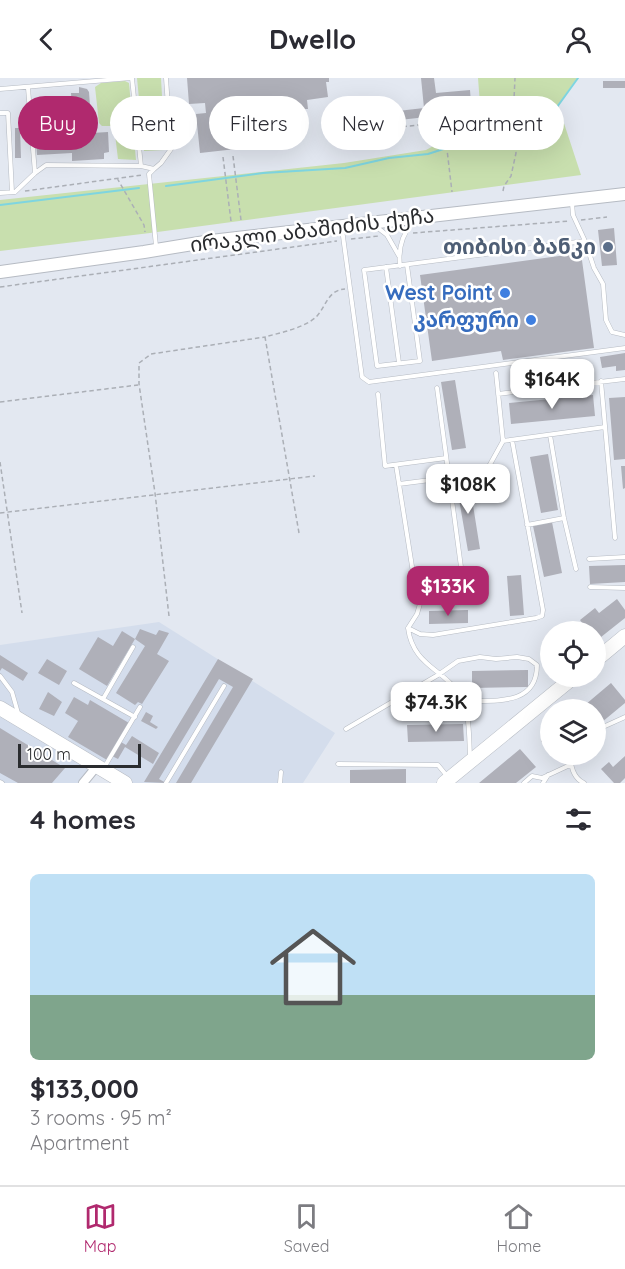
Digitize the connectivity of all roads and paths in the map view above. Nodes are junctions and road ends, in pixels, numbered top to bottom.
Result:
1 (132, 78) edge
2 (166, 78) edge
3 (515, 78) edge
4 (28, 87) junction
5 (0, 89) edge
6 (0, 113) edge
7 (406, 126) edge
8 (233, 156) dead end
9 (223, 157) dead end
10 (141, 166) junction
11 (154, 169) junction
12 (35, 172) junction
13 (150, 174) junction
14 (117, 177) junction
15 (503, 191) dead end
16 (14, 192) junction
17 (453, 192) dead end
18 (0, 193) edge
19 (625, 194) edge
20 (571, 200) junction
21 (416, 217) junction
22 (607, 217) dead end
23 (241, 220) dead end
24 (231, 221) dead end
25 (576, 221) junction
26 (370, 223) junction
27 (341, 226) junction
28 (145, 232) dead end
29 (404, 232) junction
30 (387, 235) junction
31 (343, 240) junction
32 (585, 241) junction
33 (156, 250) junction
34 (399, 257) junction
35 (407, 265) junction
36 (400, 266) junction
37 (386, 267) junction
38 (0, 272) edge
39 (0, 287) edge
40 (350, 289) junction
41 (625, 335) edge
42 (265, 337) junction
43 (625, 348) edge
44 (399, 363) junction
45 (496, 374) dead end
46 (625, 379) edge
47 (601, 381) junction
48 (139, 384) junction
49 (437, 388) dead end
50 (378, 394) dead end
51 (498, 394) junction
52 (0, 402) edge
53 (605, 427) junction
54 (550, 435) junction
55 (512, 440) junction
56 (503, 441) junction
57 (447, 458) junction
58 (0, 462) edge
59 (396, 465) junction
60 (315, 476) dead end
61 (449, 478) junction
62 (290, 479) junction
63 (399, 484) junction
64 (155, 494) junction
65 (7, 512) junction
66 (0, 513) edge
67 (564, 518) junction
68 (527, 525) junction
69 (299, 533) dead end
70 (615, 538) dead end
71 (625, 557) edge
72 (589, 559) dead end
73 (461, 567) dead end
74 (576, 569) dead end
75 (590, 587) dead end
76 (625, 588) edge
77 (22, 613) dead end
78 (169, 616) dead end
79 (408, 628) junction
80 (625, 636) edge
81 (133, 647) dead end
82 (606, 652) edge
83 (438, 675) junction
84 (0, 676) edge
85 (74, 682) dead end
86 (224, 686) dead end
87 (562, 687) edge
88 (103, 699) junction
89 (463, 701) junction
90 (140, 707) dead end
91 (0, 708) edge
92 (466, 711) junction
93 (397, 712) dead end
94 (135, 717) junction
95 (625, 717) edge
96 (19, 720) junction
97 (606, 726) edge
98 (346, 729) dead end
99 (470, 762) junction
100 (338, 764) dead end
101 (570, 765) joint
102 (100, 768) junction
103 (281, 772) dead end
104 (549, 775) junction
105 (447, 781) edge
106 (83, 783) edge
107 (125, 783) edge
108 (166, 783) edge
109 (280, 783) edge
110 (524, 783) edge
111 (543, 783) edge
112 (584, 783) edge

1 - 4 lane
1 - 10 lane
2 - 11 lane
3 - 15 path
4 - 5 lane
4 - 12 lane
6 - 16 lane
7 - 17 path
8 - 23 path
9 - 24 path
10 - 11 lane
10 - 12 lane
11 - 13 lane
12 - 16 lane
13 - 14 path
13 - 33 lane
14 - 16 path
14 - 28 path
16 - 18 lane
19 - 20 main road, ირაკლი აბაშიძის ქუჩა
20 - 21 main road, ირაკლი აბაშიძის ქუჩა
20 - 25 lane
21 - 26 main road, ირაკლი აბაშიძის ქუჩა
21 - 29 lane
22 - 25 path
25 - 29 path
25 - 32 lane
26 - 27 main road, ირაკლი აბაშიძის ქუჩა
26 - 30 lane
27 - 31 lane
27 - 33 main road, ირაკლი აბაშიძის ქუჩა
29 - 34 lane
30 - 31 path
30 - 34 lane
31 - 39 path
31 - 40 lane
32 - 35 lane
32 - 41 lane
33 - 38 main road, ირაკლი აბაშიძის ქუჩა
34 - 36 lane
35 - 36 lane
35 - 44 lane
36 - 37 lane
37 - 44 lane
37 - 44 lane
40 - 42 path
40 - 43 lane
42 - 48 path
42 - 62 path
45 - 51 lane
46 - 47 lane
47 - 51 lane
47 - 53 lane
48 - 52 path
48 - 64 path
49 - 57 lane
50 - 59 lane
51 - 56 lane
53 - 54 lane
53 - 70 lane
54 - 55 lane
54 - 67 lane
55 - 56 lane
55 - 68 lane
56 - 61 lane
57 - 59 lane
57 - 61 lane
58 - 65 path
59 - 63 lane
60 - 62 path
61 - 63 lane
61 - 73 lane
62 - 64 path
62 - 69 path
63 - 79 lane
64 - 65 path
64 - 78 path
65 - 66 path
65 - 77 path
67 - 68 lane
67 - 74 lane
68 - 79 lane
71 - 72 lane
75 - 76 lane
79 - 83 lane
80 - 82 main road
81 - 88 lane
83 - 89 lane
83 - 89 lane
83 - 98 lane
84 - 96 lane
85 - 88 lane
86 - 108 lane
87 - 99 main road
88 - 94 lane
89 - 92 lane
90 - 94 lane
91 - 96 main road
92 - 93 lane
92 - 99 lane
94 - 102 lane
95 - 97 lane
96 - 102 main road
99 - 105 main road
100 - 105 lane
101 - 104 lane
101 - 112 lane
102 - 106 street
102 - 107 main road
103 - 109 lane
104 - 110 lane
104 - 111 lane

